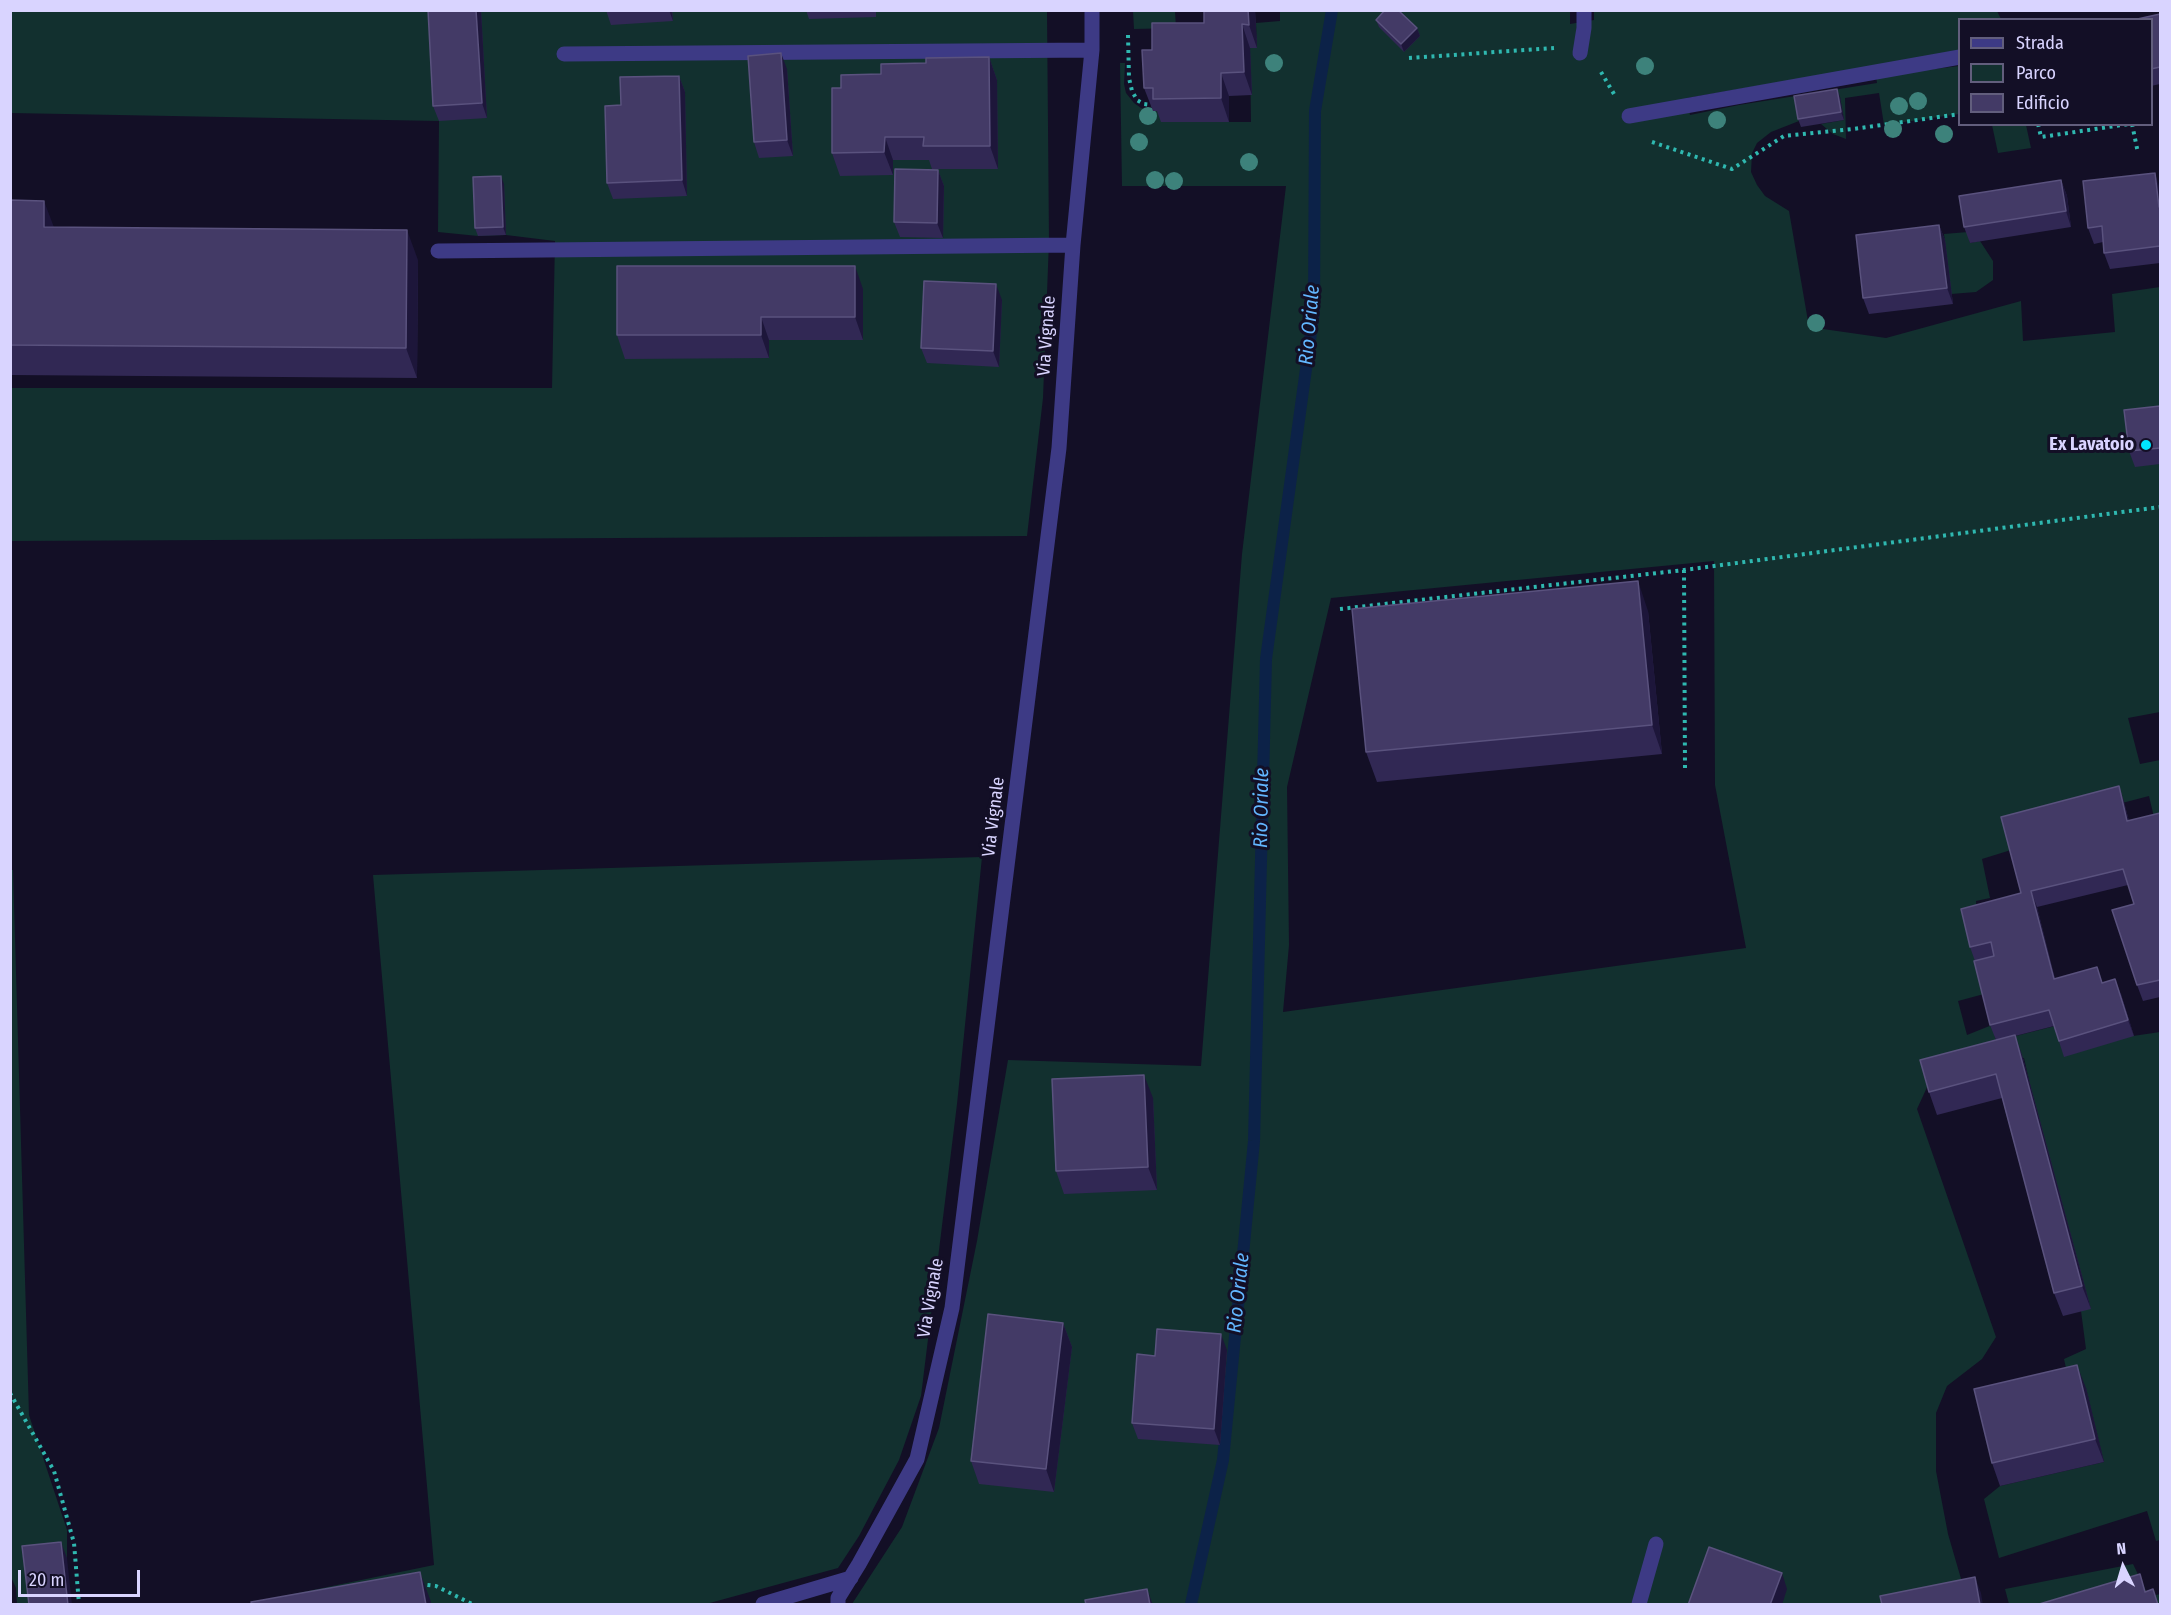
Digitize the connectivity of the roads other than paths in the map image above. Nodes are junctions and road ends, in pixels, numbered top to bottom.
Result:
1 (1092, 10) edge
2 (1584, 10) edge
3 (1092, 50) junction
4 (1580, 53) dead end
5 (564, 54) dead end
6 (1958, 57) edge
7 (1629, 116) dead end
8 (1073, 245) junction
9 (438, 250) dead end
10 (1656, 1544) dead end
11 (851, 1578) junction
12 (763, 1605) edge
13 (838, 1605) edge
14 (1638, 1605) edge

1 - 3 street, Via Vignale
2 - 4 street
3 - 5 street
3 - 8 street, Via Vignale
6 - 7 street
8 - 9 street
8 - 11 street, Via Vignale
10 - 14 street
11 - 12 street
11 - 13 street, Via Vignale

